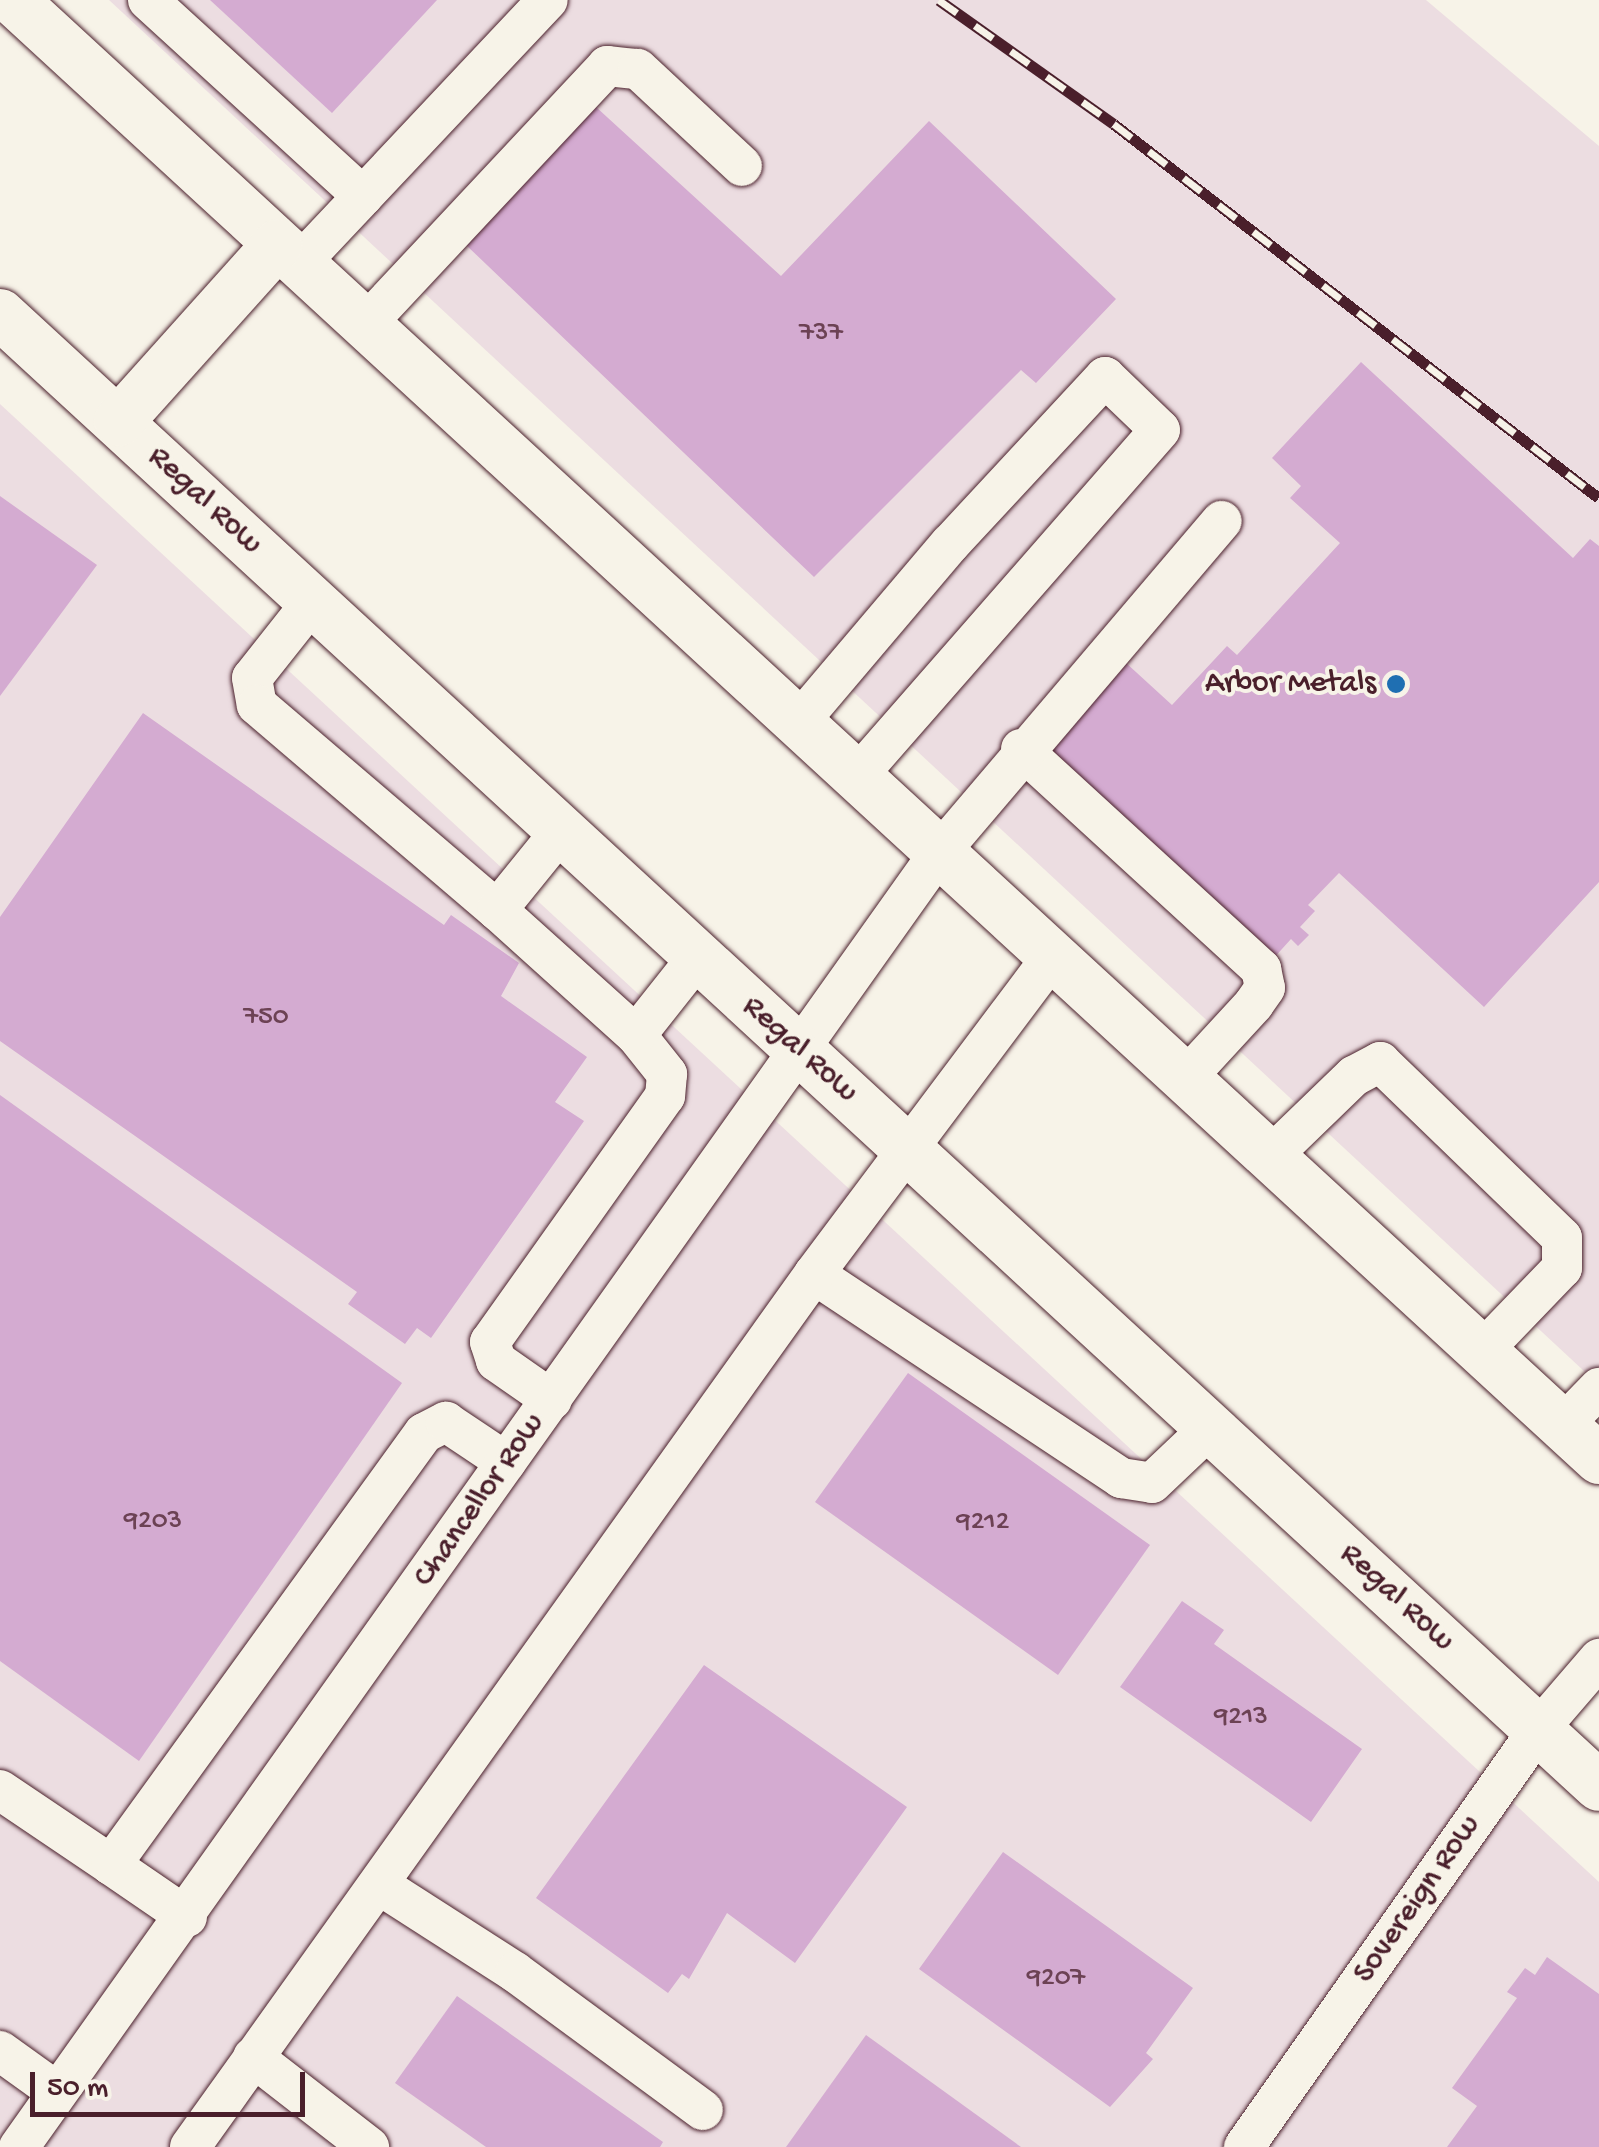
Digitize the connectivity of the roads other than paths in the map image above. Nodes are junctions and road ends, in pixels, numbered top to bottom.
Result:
1 (13, 0) edge
2 (148, 0) edge
3 (548, 0) edge
4 (742, 166) dead end
5 (363, 196) junction
6 (288, 255) junction
7 (0, 314) edge
8 (364, 326) junction
9 (118, 422) junction
10 (1222, 521) dead end
11 (313, 602) junction
12 (798, 723) junction
13 (1021, 749) junction
14 (856, 776) junction
15 (560, 831) junction
16 (939, 852) junction
17 (497, 910) junction
18 (1052, 957) junction
19 (697, 958) junction
20 (636, 1035) junction
21 (797, 1051) junction
22 (1185, 1079) junction
23 (909, 1148) junction
24 (1270, 1157) junction
25 (814, 1274) junction
26 (1482, 1351) junction
27 (1599, 1388) edge
28 (552, 1400) junction
29 (1563, 1426) junction
30 (1211, 1428) junction
31 (1599, 1458) edge
32 (506, 1462) junction
33 (1599, 1659) edge
34 (1538, 1730) junction
35 (1599, 1786) edge
36 (0, 1790) edge
37 (111, 1865) junction
38 (382, 1886) junction
39 (186, 1916) junction
40 (0, 2051) edge
41 (253, 2057) junction
42 (57, 2092) junction
43 (703, 2110) dead end
44 (19, 2147) edge
45 (190, 2147) edge
46 (368, 2147) edge
47 (1244, 2147) edge

1 - 6 main road
2 - 5 street
3 - 5 street
4 - 8 street
5 - 6 street
6 - 8 main road
6 - 9 main road
7 - 9 main road, Regal Row
8 - 12 main road
9 - 11 main road, Regal Row
10 - 13 street, Chancellor Row
11 - 15 main road, Regal Row
11 - 17 street
12 - 14 main road
12 - 14 street
13 - 16 street, Chancellor Row
13 - 22 street
14 - 16 main road
15 - 17 street
15 - 19 main road, Regal Row
16 - 18 main road
16 - 21 street, Chancellor Row
17 - 20 street
18 - 22 main road
18 - 23 street
19 - 20 street
19 - 21 main road, Regal Row
20 - 28 street
21 - 23 main road, Regal Row
21 - 28 street, Chancellor Row
22 - 24 main road
23 - 25 street
23 - 30 main road, Regal Row
24 - 26 main road
24 - 26 street
25 - 30 street
25 - 38 street
26 - 29 main road
27 - 29 street
28 - 32 street, Chancellor Row
29 - 31 main road
30 - 34 main road, Regal Row
32 - 37 street
32 - 39 street, Chancellor Row
33 - 34 street, Sovereign Row
34 - 35 main road, Regal Row
34 - 47 street, Sovereign Row
36 - 37 street
37 - 39 street
38 - 41 street
38 - 43 street
39 - 42 street, Chancellor Row
40 - 42 street
41 - 45 street
41 - 46 street
42 - 44 street, Chancellor Row

